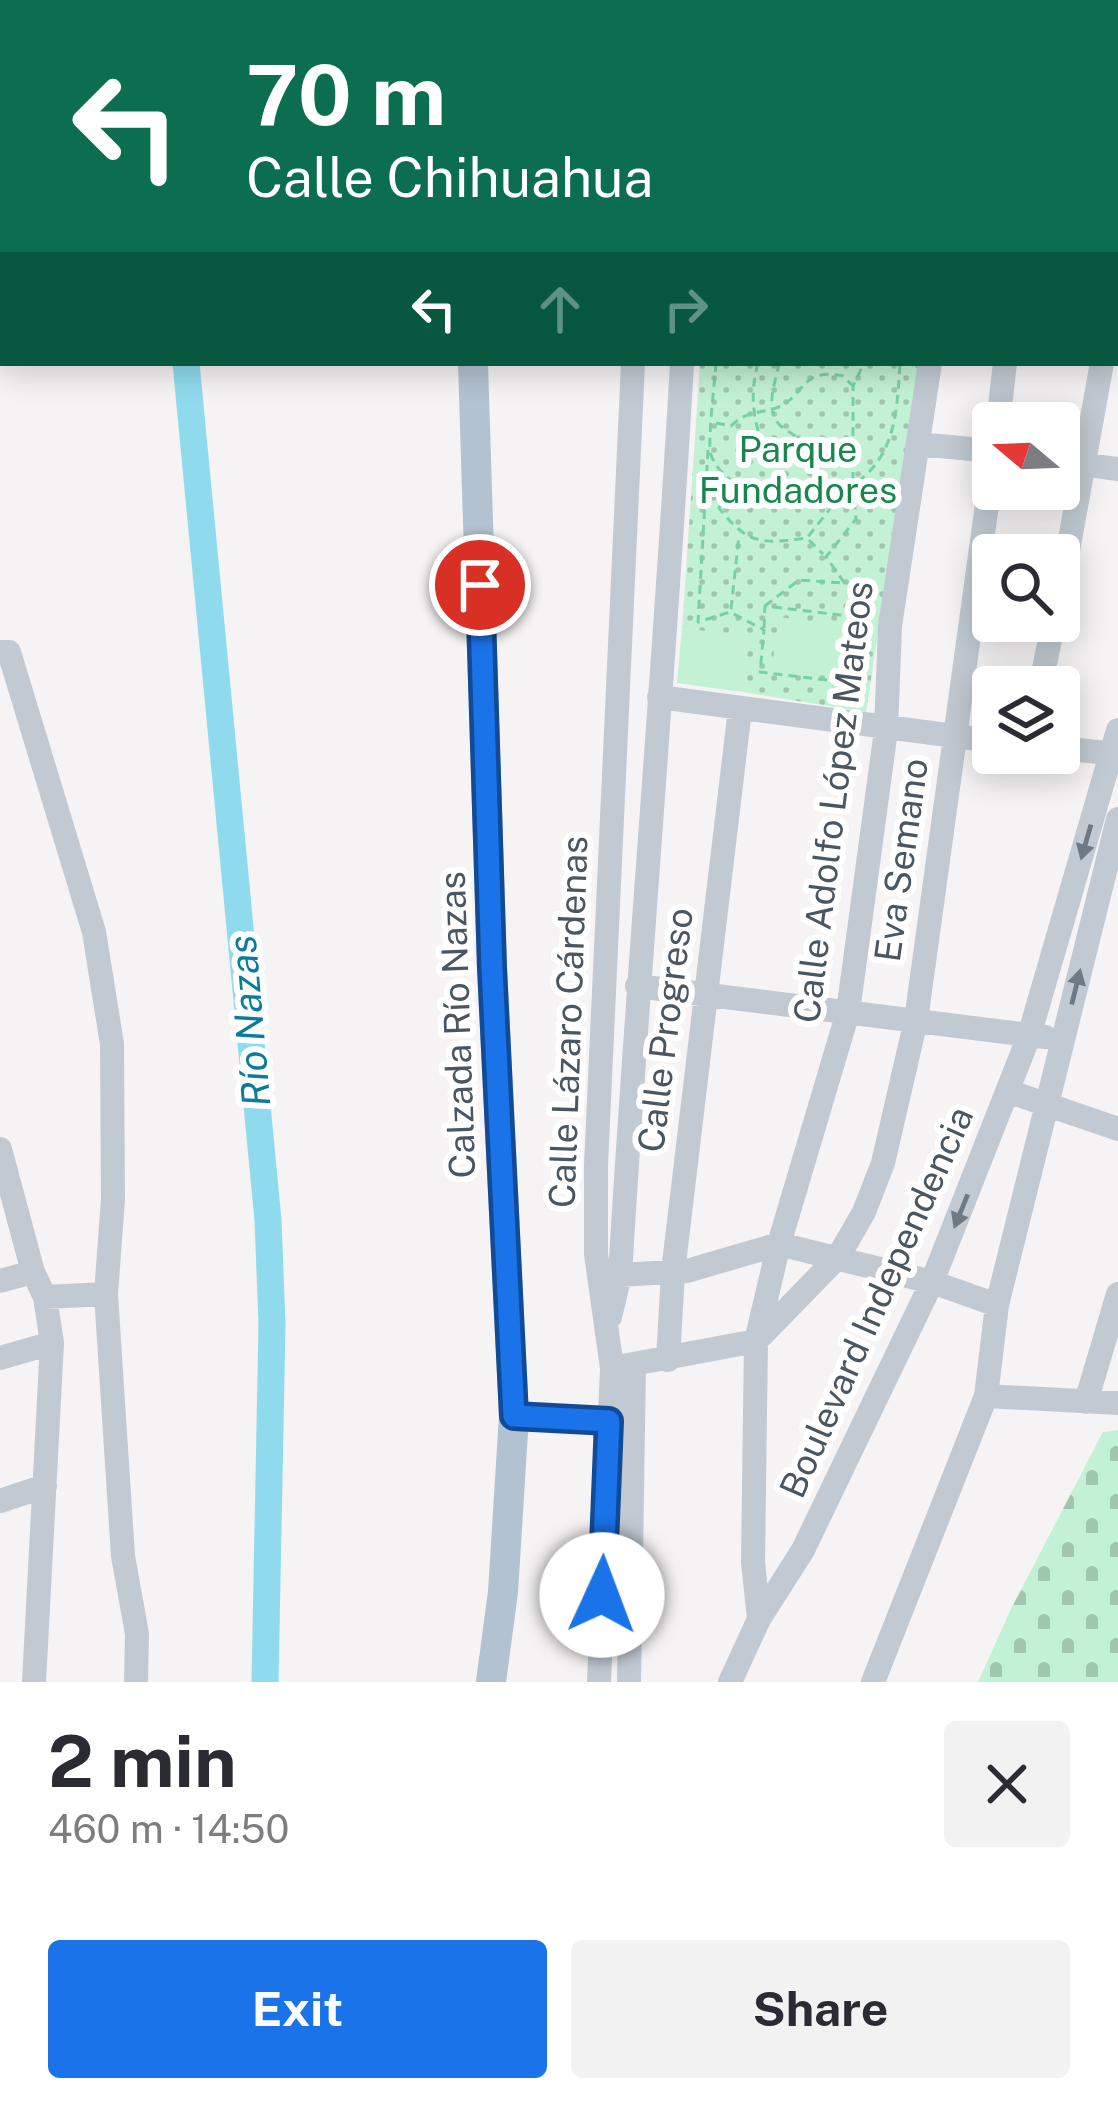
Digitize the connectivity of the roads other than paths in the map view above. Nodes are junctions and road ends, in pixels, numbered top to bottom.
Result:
1 (473, 366) edge
2 (633, 366) edge
3 (682, 366) edge
4 (929, 366) edge
5 (1005, 366) edge
6 (1101, 366) edge
7 (1000, 402) edge
8 (1080, 434) edge
9 (918, 444) junction
10 (972, 449) edge
11 (1080, 464) edge
12 (1118, 470) edge
13 (986, 510) edge
14 (0, 652) edge
15 (659, 697) junction
16 (740, 710) junction
17 (886, 730) junction
18 (953, 736) junction
19 (972, 738) edge
20 (1116, 746) edge
21 (1080, 747) edge
22 (1118, 819) edge
23 (1112, 863) edge
24 (637, 986) junction
25 (706, 994) junction
26 (848, 1012) junction
27 (916, 1020) junction
28 (1029, 1036) junction
29 (1063, 1038) junction
30 (1010, 1091) junction
31 (1047, 1107) junction
32 (1118, 1129) edge
33 (0, 1149) edge
34 (6, 1187) edge
35 (779, 1244) junction
36 (838, 1256) junction
37 (33, 1272) junction
38 (673, 1272) junction
39 (620, 1275) junction
40 (0, 1281) edge
41 (932, 1282) junction
42 (106, 1294) junction
43 (1118, 1294) edge
44 (45, 1297) junction
45 (997, 1305) junction
46 (608, 1325) junction
47 (756, 1341) junction
48 (52, 1343) junction
49 (0, 1358) edge
50 (668, 1360) junction
51 (623, 1367) junction
52 (986, 1396) junction
53 (1085, 1402) junction
54 (1118, 1402) edge
55 (514, 1416) junction
56 (609, 1421) junction
57 (44, 1486) junction
58 (0, 1501) edge
59 (759, 1619) junction
60 (34, 1682) edge
61 (136, 1682) edge
62 (491, 1682) edge
63 (599, 1682) edge
64 (629, 1682) edge
65 (730, 1682) edge
66 (873, 1682) edge

1 - 55 main road, Calzada Río Nazas
2 - 46 street, Calle Lázaro Cárdenas
3 - 15 street
4 - 9 street, Calle Adolfo López Mateos
5 - 7 street
6 - 8 street
9 - 10 street
9 - 17 street, Calle Adolfo López Mateos
11 - 12 street
13 - 18 street, Eva Semano
14 - 42 street
15 - 16 street
15 - 24 street
16 - 17 street
16 - 25 street, Calle Progreso
17 - 18 street
17 - 26 street, Calle Adolfo López Mateos
18 - 19 street
18 - 27 street, Eva Semano
20 - 21 street
20 -> 28 street, Boulevard Independencia
22 - 23 street
29 -> 23 street
24 - 25 street
24 - 39 street
25 - 26 street
25 - 38 street, Calle Progreso
26 - 27 street
26 - 35 street, Calle Adolfo López Mateos
27 - 28 street
27 - 36 street, Eva Semano
28 - 29 street
28 - 30 street, Boulevard Independencia
29 - 31 street
30 - 31 street
30 -> 41 street, Boulevard Independencia
31 - 32 street
31 - 45 street
33 - 34 street
34 - 37 street
35 - 36 street
35 - 38 street
35 - 47 street, Calle Adolfo López Mateos
36 - 41 street
36 - 47 street, Eva Semano
37 - 40 street
37 - 44 street
38 - 39 street
38 - 50 street, Calle Progreso
39 - 46 street
41 - 45 street
41 - 59 street, Boulevard Independencia
42 - 44 street
42 - 61 street
43 - 53 street
44 - 48 street
45 - 52 street
46 - 51 street, Calle Lázaro Cárdenas
47 - 50 street
47 - 59 street, Calle Adolfo López Mateos
48 - 49 street
48 - 57 street
50 - 51 street
51 - 56 street, Calle Lázaro Cárdenas
51 - 64 street
52 - 53 street
52 - 66 street
53 - 54 street
55 - 56 street
55 - 62 main road, Calzada Río Nazas
56 - 63 street, Calle Lázaro Cárdenas
57 - 58 street
57 - 60 street
59 - 65 street, Boulevard Independencia

